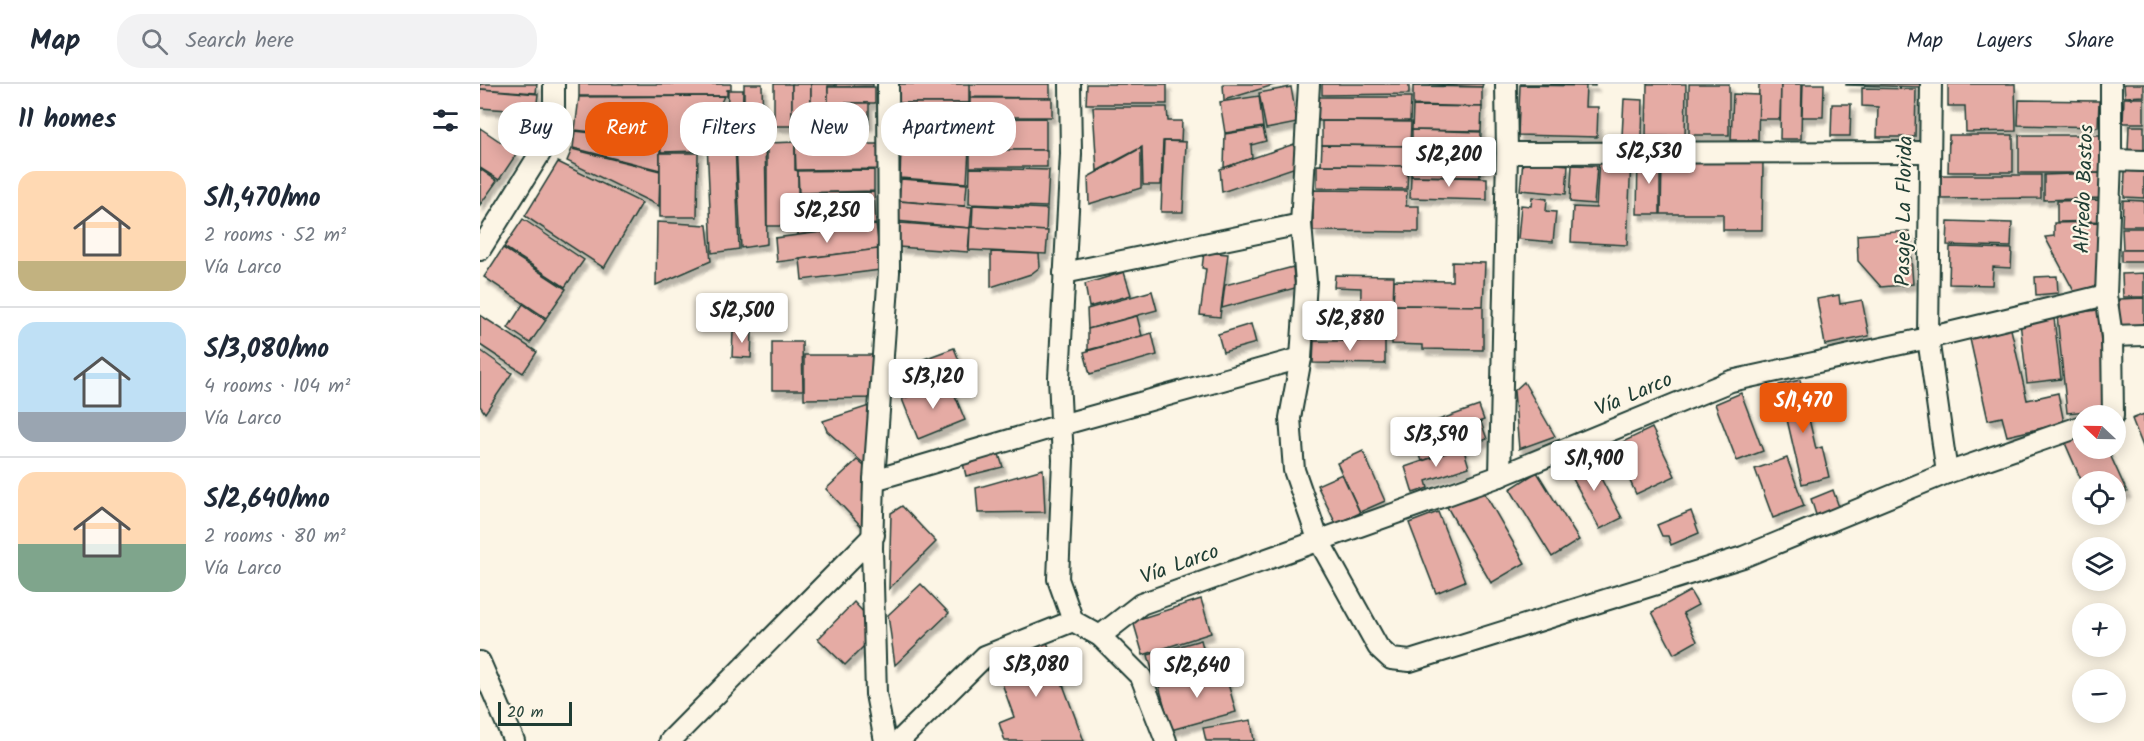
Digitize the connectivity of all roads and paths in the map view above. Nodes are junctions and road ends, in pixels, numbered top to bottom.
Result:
1 (554, 84) edge
2 (888, 84) edge
3 (1070, 84) edge
4 (1309, 84) edge
5 (1506, 84) edge
6 (1931, 84) edge
7 (2111, 84) edge
8 (1930, 152) junction
9 (1507, 153) junction
10 (2112, 160) junction
11 (2144, 161) edge
12 (1301, 224) junction
13 (480, 250) edge
14 (1064, 273) junction
15 (2106, 295) junction
16 (2144, 335) edge
17 (2112, 336) junction
18 (1928, 338) junction
19 (1301, 358) junction
20 (2113, 405) edge
21 (1062, 425) junction
22 (2072, 429) edge
23 (1947, 473) junction
24 (1500, 476) junction
25 (874, 480) junction
26 (874, 535) junction
27 (1318, 539) junction
28 (1073, 621) junction
29 (1100, 636) junction
30 (480, 662) edge
31 (514, 741) edge
32 (670, 741) edge
33 (885, 741) edge
34 (899, 741) edge
35 (1166, 741) edge

1 - 13 street
2 - 25 street
3 - 14 street
4 - 12 street
5 - 9 street
6 - 8 street, Pasaje La Florida
7 - 10 street, Alfredo Bastos
8 - 9 street
8 - 18 street, Pasaje La Florida
9 - 24 street
10 - 11 street
10 - 15 street, Alfredo Bastos
12 - 14 street
12 - 19 street
14 - 21 street
15 - 17 street, Alfredo Bastos
15 - 18 street, Vía Larco
16 - 17 street
17 - 20 street, Alfredo Bastos
18 - 23 street, Pasaje La Florida
18 - 24 street, Vía Larco
19 - 21 street
19 - 27 street
21 - 25 street
21 - 28 street
22 - 23 street
23 - 27 street
24 - 27 street, Vía Larco
25 - 26 street
26 - 32 street
26 - 33 street
27 - 29 street, Vía Larco
28 - 29 street
28 - 34 street
29 - 35 street
30 - 31 street

